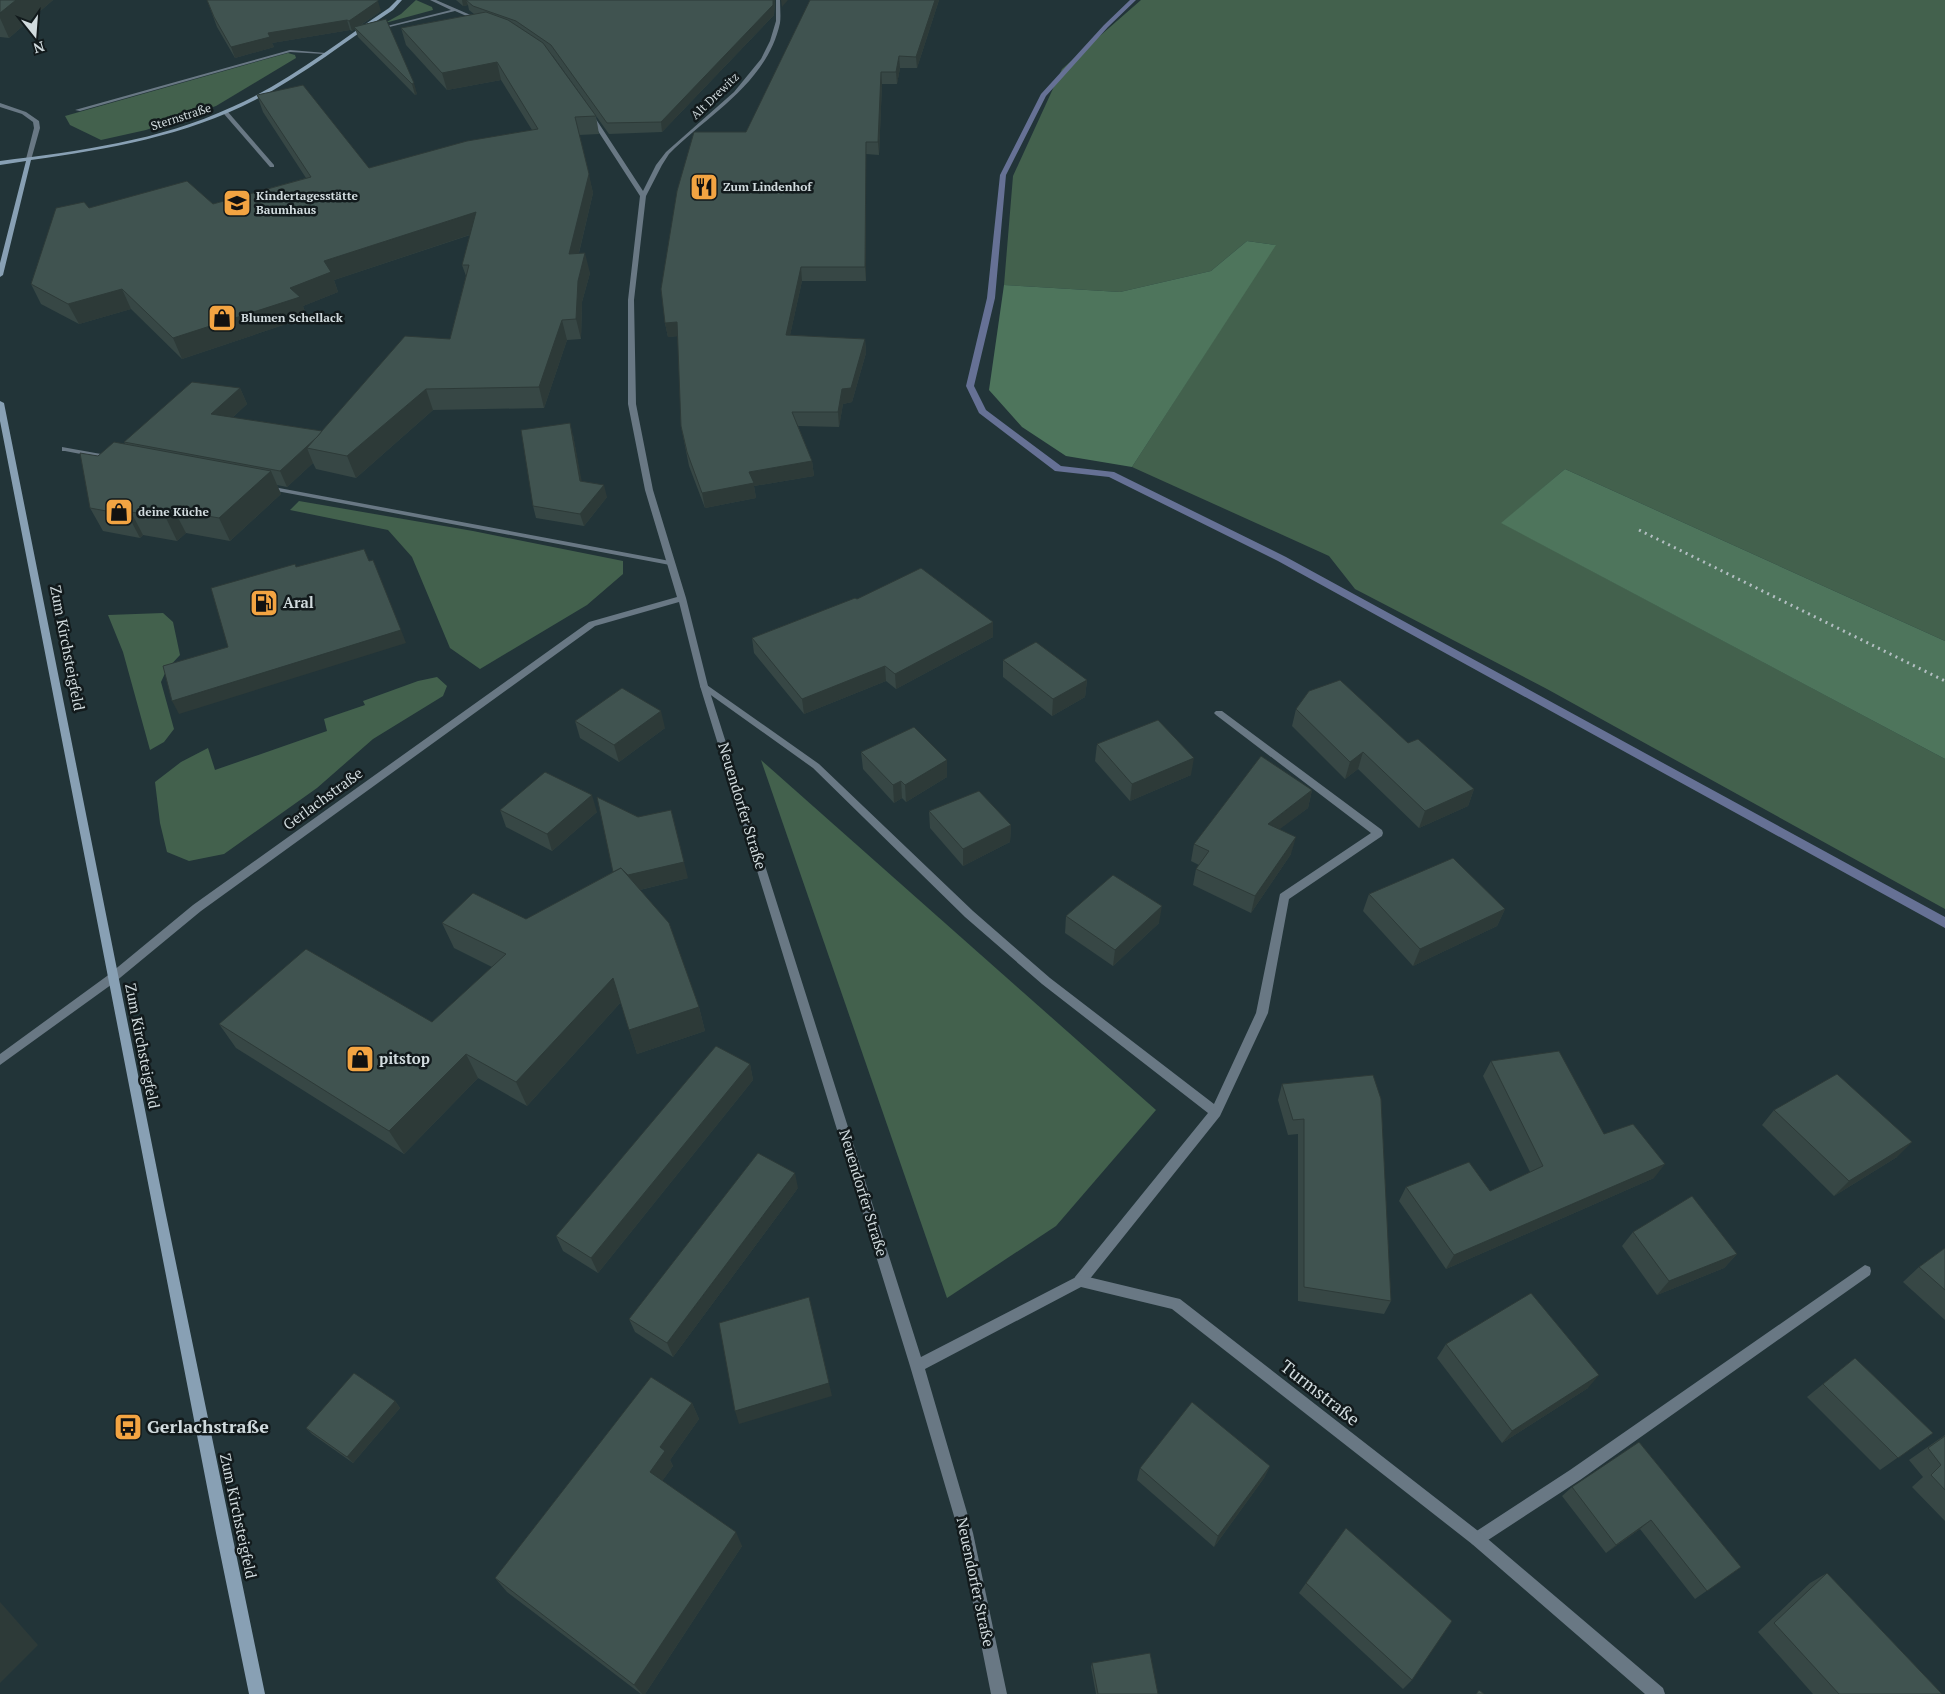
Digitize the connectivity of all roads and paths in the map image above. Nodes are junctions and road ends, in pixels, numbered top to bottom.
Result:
1 (400, 0) edge
2 (432, 0) edge
3 (778, 0) edge
4 (458, 9) junction
5 (490, 24) edge
6 (350, 36) junction
7 (324, 53) junction
8 (583, 104) edge
9 (0, 105) edge
10 (78, 110) dead end
11 (226, 113) junction
12 (30, 159) junction
13 (0, 164) edge
14 (272, 166) dead end
15 (643, 196) junction
16 (0, 275) edge
17 (0, 403) edge
18 (65, 449) dead end
19 (124, 460) edge
20 (260, 486) edge
21 (670, 563) junction
22 (682, 598) junction
23 (704, 686) junction
24 (1219, 713) dead end
25 (111, 979) junction
26 (0, 1060) edge
27 (1216, 1112) junction
28 (1864, 1271) dead end
29 (1080, 1281) junction
30 (917, 1366) junction
31 (1477, 1538) junction
32 (257, 1694) edge
33 (999, 1694) edge
34 (1658, 1694) edge

1 - 6 street, Sternstraße
2 - 4 street
3 - 15 street, Alt Drewitz
4 - 5 street
4 - 6 street
6 - 7 street, Sternstraße
7 - 10 street
7 - 11 street, Sternstraße
8 - 15 street
9 - 12 street
11 - 12 street, Sternstraße
11 - 14 street
12 - 13 street, Sternstraße
12 - 16 street
15 - 21 street, Neuendorfer Straße
17 - 25 street, Zum Kirchsteigfeld
18 - 19 street
20 - 21 street
21 - 22 street, Neuendorfer Straße
22 - 23 street, Neuendorfer Straße
22 - 25 street, Gerlachstraße
23 - 27 street
23 - 30 street, Neuendorfer Straße
24 - 27 street
25 - 26 street, Gerlachstraße
25 - 32 street, Zum Kirchsteigfeld
27 - 29 street
28 - 31 street
29 - 30 street
29 - 31 street, Turmstraße
30 - 33 street, Neuendorfer Straße
31 - 34 street, Turmstraße

